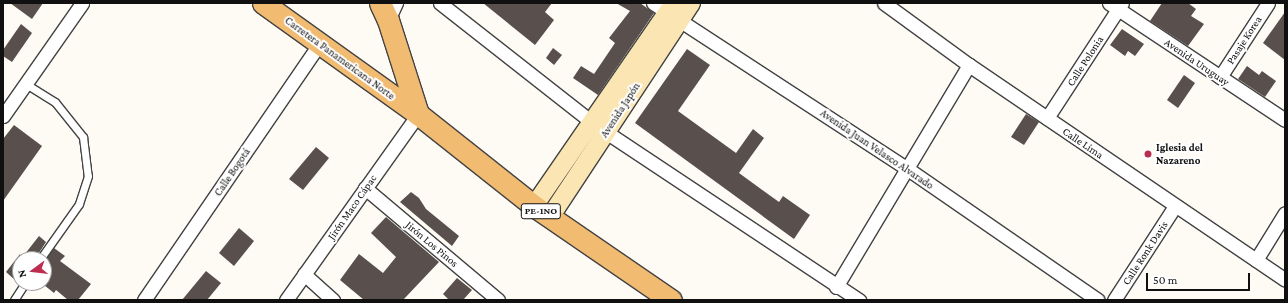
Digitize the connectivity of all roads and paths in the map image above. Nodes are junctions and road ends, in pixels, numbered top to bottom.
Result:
1 (82, 3) edge
2 (263, 3) edge
3 (440, 3) edge
4 (691, 3) edge
5 (884, 3) edge
6 (1268, 3) edge
7 (1117, 5) edge
8 (388, 9) edge
9 (668, 9) edge
10 (320, 43) junction
11 (969, 65) junction
12 (1220, 77) junction
13 (26, 84) junction
14 (418, 114) junction
15 (3, 116) edge
16 (1047, 118) junction
17 (1285, 120) edge
18 (599, 127) junction
19 (905, 167) junction
20 (365, 188) junction
21 (1175, 206) junction
22 (542, 211) junction
23 (1285, 213) edge
24 (46, 251) edge
25 (1256, 260) junction
26 (304, 274) junction
27 (1285, 280) edge
28 (836, 287) junction
29 (20, 291) edge
30 (665, 298) edge
31 (14, 300) edge
32 (144, 300) edge
33 (286, 300) edge
34 (333, 300) edge
35 (498, 300) edge
36 (858, 300) edge
37 (1098, 300) edge
38 (1114, 300) edge

1 - 13 street
2 - 10 main road, Carretera Panamericana Norte / PE-1NO
3 - 18 street
4 - 9 street
5 - 11 street, Calle Lima
6 - 12 street, Pasaje Korea
7 - 12 street, Avenida Uruguay
7 - 16 street, Calle Polonia
8 - 14 main road, Carretera Panamericana Norte
9 - 18 street
9 - 19 street, Avenida Juan Velasco Alvarado
10 - 14 main road, Carretera Panamericana Norte / PE-1NO
10 - 32 street, Calle Bogotá
11 - 16 street, Calle Lima
11 - 19 street
12 - 17 street, Avenida Uruguay
13 - 15 street
13 - 24 lane
14 - 20 street, Jirón Maco Cápac
14 - 22 main road, Carretera Panamericana Norte / PE-1NO
16 - 21 street, Calle Lima
18 - 22 street
18 - 28 street
19 - 28 street
19 - 37 street, Avenida Juan Velasco Alvarado
20 - 26 street, Jirón Maco Cápac
20 - 35 street, Jirón Los Pinos
21 - 25 street, Calle Lima
21 - 38 street, Calle Ronk Davis
22 - 30 main road, Carretera Panamericana Norte / PE-1NO
23 - 25 street
25 - 27 street, Calle Lima
26 - 33 street, Jirón Maco Cápac
26 - 34 street
28 - 36 street
29 - 31 lane

